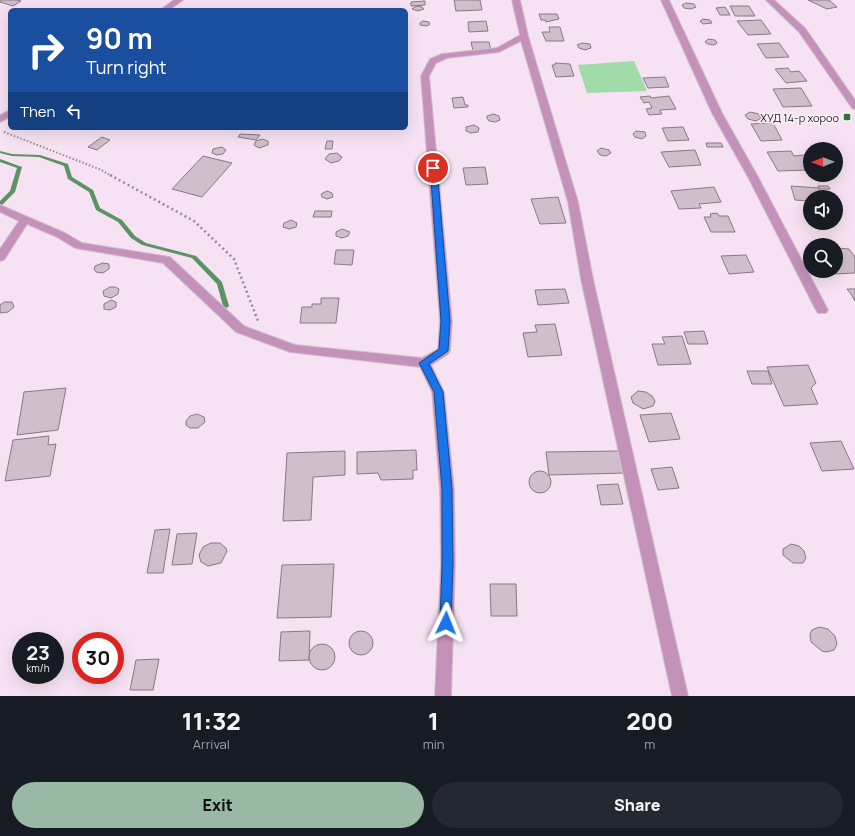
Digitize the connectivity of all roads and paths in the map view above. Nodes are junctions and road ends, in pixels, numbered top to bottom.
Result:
1 (179, 0) edge
2 (516, 0) edge
3 (665, 0) edge
4 (770, 0) edge
5 (167, 8) edge
6 (524, 36) junction
7 (855, 87) edge
8 (843, 89) junction
9 (855, 106) edge
10 (0, 130) edge
11 (0, 208) edge
12 (25, 220) junction
13 (0, 257) edge
14 (822, 310) dead end
15 (265, 338) junction
16 (424, 363) junction
17 (443, 696) edge
18 (680, 696) edge

1 - 5 street
2 - 6 street
3 - 14 street
4 - 8 street
6 - 16 street
6 - 18 street
7 - 8 street
8 - 9 street
10 - 15 path
11 - 12 street
12 - 13 street
12 - 15 street
15 - 16 street
16 - 17 street

